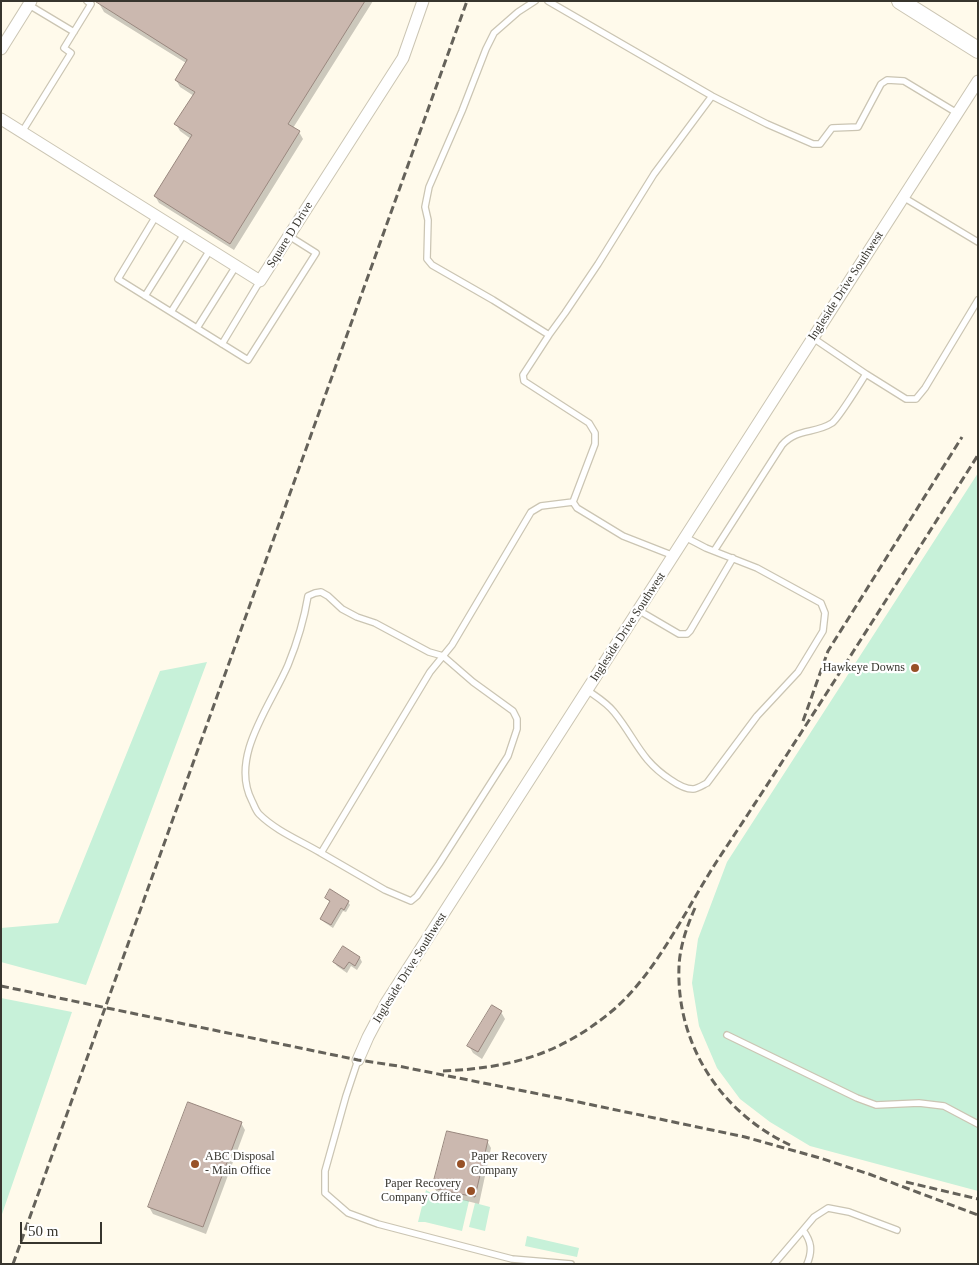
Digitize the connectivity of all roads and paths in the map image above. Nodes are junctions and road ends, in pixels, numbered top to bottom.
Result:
1 (87, 1) edge
2 (423, 1) edge
3 (535, 1) edge
4 (548, 1) edge
5 (900, 1) edge
6 (30, 3) edge
7 (74, 32) junction
8 (1, 49) edge
9 (978, 50) edge
10 (978, 81) edge
11 (712, 96) junction
12 (957, 113) junction
13 (1, 119) edge
14 (22, 132) junction
15 (903, 197) junction
16 (156, 216) junction
17 (184, 234) junction
18 (289, 236) junction
19 (978, 242) edge
20 (210, 250) junction
21 (236, 266) junction
22 (260, 281) junction
23 (145, 296) junction
24 (978, 300) edge
25 (171, 312) junction
26 (197, 328) junction
27 (549, 335) junction
28 (813, 338) junction
29 (222, 344) junction
30 (866, 374) junction
31 (572, 502) junction
32 (685, 537) junction
33 (714, 551) junction
34 (674, 556) junction
35 (734, 558) junction
36 (638, 610) junction
37 (443, 656) junction
38 (587, 690) junction
39 (321, 853) junction
40 (727, 1035) dead end
41 (358, 1060) joint
42 (978, 1124) edge
43 (803, 1230) junction
44 (896, 1230) dead end
45 (571, 1264) edge
46 (774, 1264) edge
47 (807, 1264) edge

1 - 7 lane
2 - 18 street, Square D Drive
3 - 27 lane
4 - 11 lane
5 - 9 main road
6 - 7 lane
6 - 8 street
7 - 14 lane
10 - 12 street, Ingleside Drive Southwest
11 - 12 lane
11 - 27 lane
12 - 15 street, Ingleside Drive Southwest
13 - 14 street, Square D Drive
14 - 16 street, Square D Drive
15 - 19 lane
15 - 28 street, Ingleside Drive Southwest
16 - 17 street, Square D Drive
16 - 23 lane
17 - 20 street, Square D Drive
17 - 23 lane
18 - 22 street, Square D Drive
18 - 29 lane
20 - 21 street, Square D Drive
20 - 25 lane
21 - 22 street, Square D Drive
21 - 26 lane
22 - 29 lane
23 - 25 lane
24 - 30 lane
25 - 26 lane
26 - 29 lane
27 - 31 lane
28 - 30 lane
28 - 32 street, Ingleside Drive Southwest
30 - 33 lane
31 - 34 lane
31 - 37 lane
32 - 33 lane
32 - 34 street, Ingleside Drive Southwest
33 - 35 lane
34 - 36 street, Ingleside Drive Southwest
35 - 36 lane
35 - 38 lane
36 - 38 street, Ingleside Drive Southwest
37 - 39 lane
37 - 39 lane
37 - 39 lane
38 - 41 street, Ingleside Drive Southwest
40 - 42 lane
41 - 45 lane, Ingleside Drive Southwest
43 - 44 lane
43 - 46 lane
43 - 47 lane

